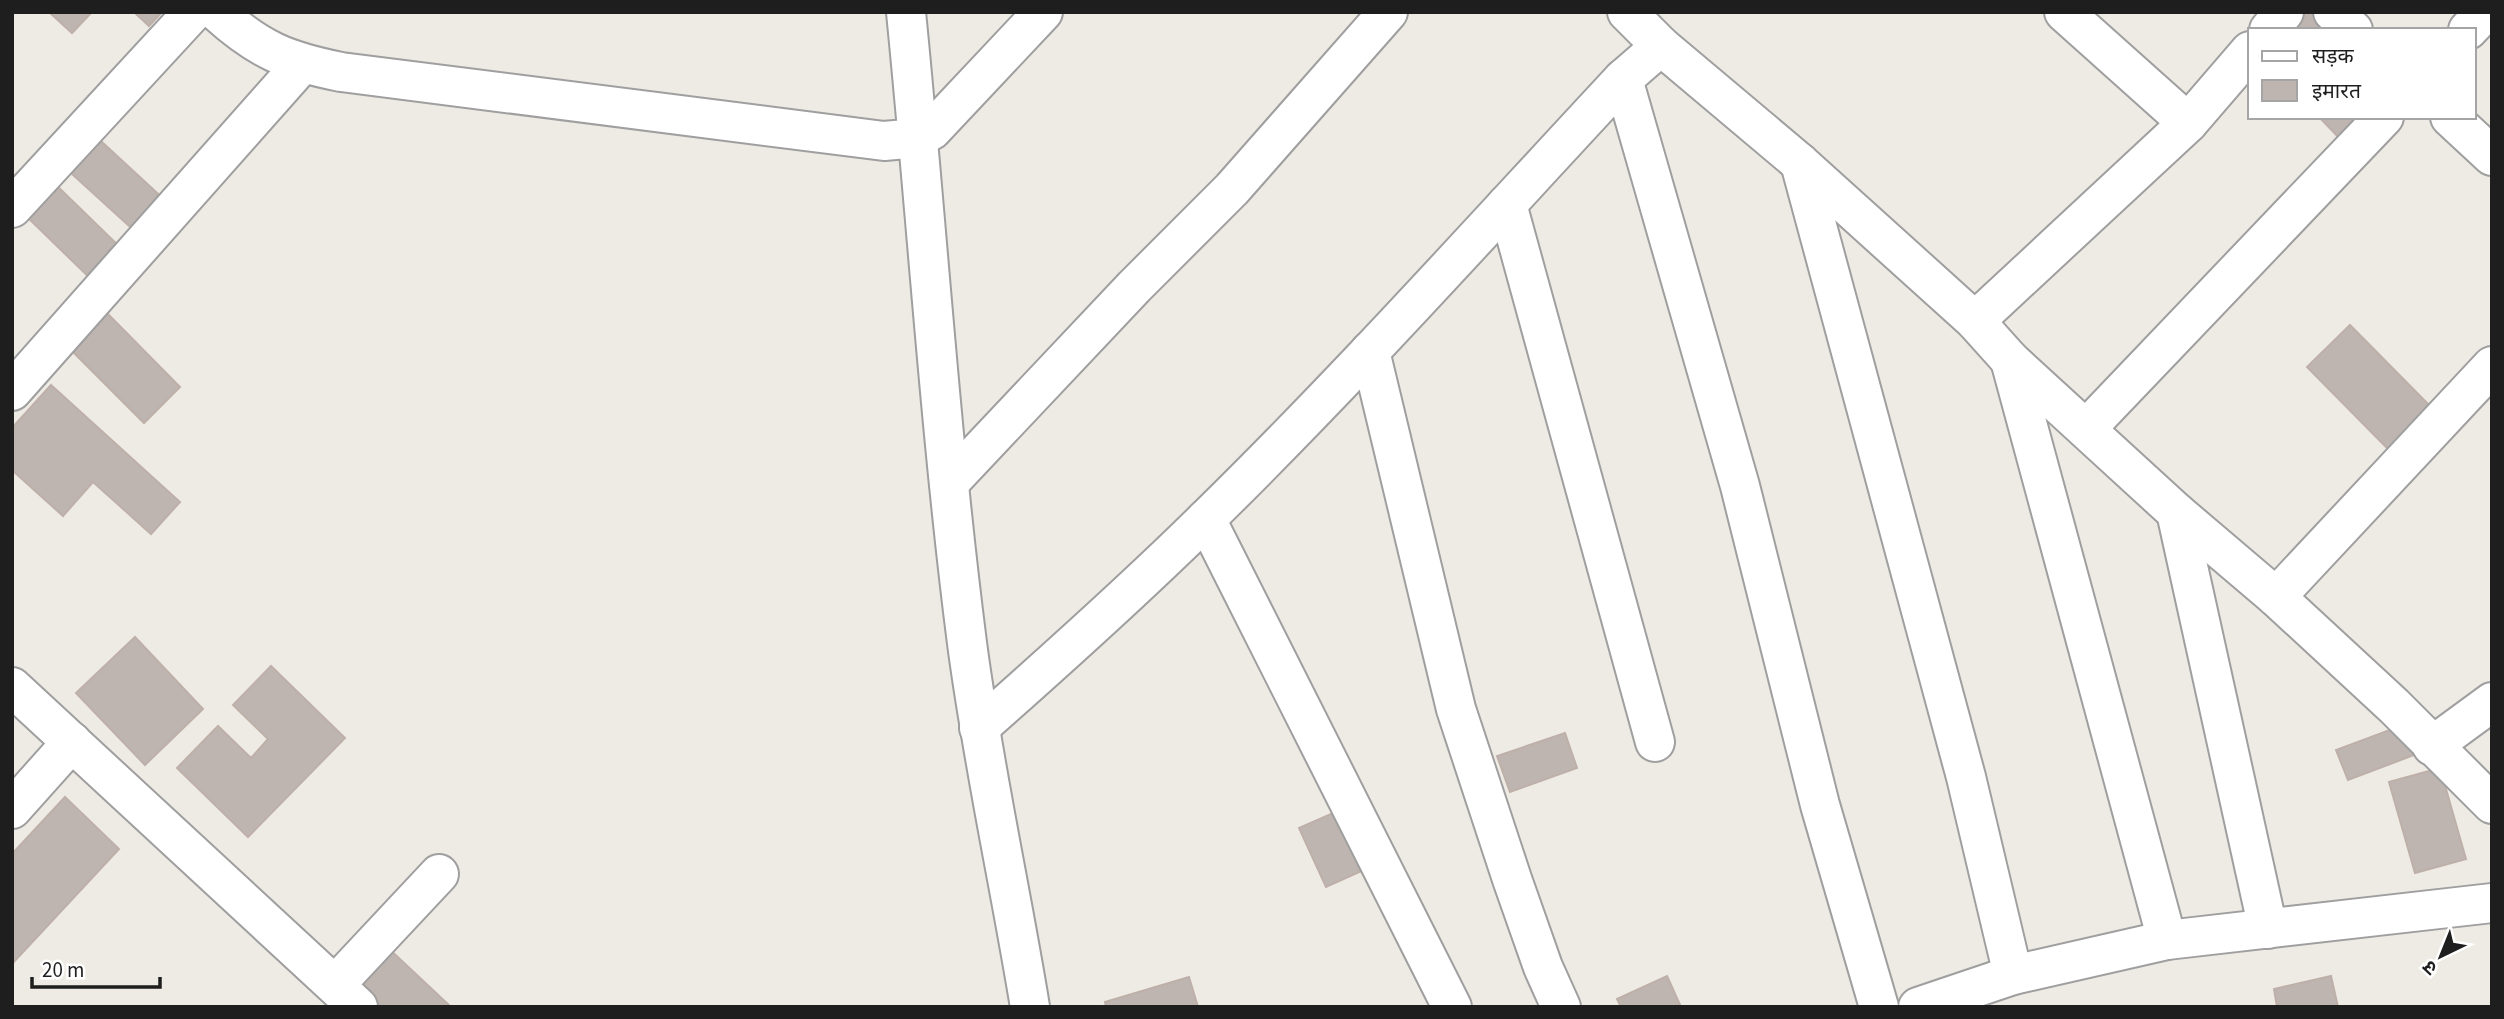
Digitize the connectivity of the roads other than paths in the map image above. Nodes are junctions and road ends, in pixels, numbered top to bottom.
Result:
1 (192, 12) edge
2 (217, 12) edge
3 (906, 12) edge
4 (1043, 12) edge
5 (1388, 12) edge
6 (1627, 12) edge
7 (2064, 12) edge
8 (2284, 12) edge
9 (2333, 12) edge
10 (2485, 12) edge
11 (2271, 28) edge
12 (2351, 28) edge
13 (2470, 28) edge
14 (1661, 46) junction
15 (2248, 53) edge
16 (302, 64) junction
17 (1623, 79) junction
18 (2382, 119) edge
19 (2452, 119) edge
20 (2188, 123) junction
21 (918, 138) junction
22 (2492, 156) edge
23 (1800, 163) junction
24 (1507, 204) junction
25 (12, 208) edge
26 (1975, 321) junction
27 (1370, 351) junction
28 (2010, 360) junction
29 (2492, 366) edge
30 (12, 391) edge
31 (2086, 429) junction
32 (949, 483) junction
33 (2176, 512) junction
34 (1206, 519) junction
35 (2276, 597) junction
36 (12, 687) edge
37 (2492, 702) edge
38 (979, 728) junction
39 (72, 742) junction
40 (1655, 742) dead end
41 (2432, 746) junction
42 (2490, 798) edge
43 (12, 808) edge
44 (439, 874) dead end
45 (2492, 903) edge
46 (2268, 929) junction
47 (2167, 940) junction
48 (2013, 975) junction
49 (346, 996) edge
50 (1942, 1003) edge
51 (1030, 1007) edge
52 (1452, 1007) edge
53 (1561, 1007) edge
54 (1879, 1007) edge

1 - 25 street
2 - 16 street
3 - 21 street
4 - 21 street
5 - 32 street
6 - 14 street
7 - 20 street
8 - 11 street
9 - 12 street
10 - 13 street
14 - 17 street
14 - 23 street
15 - 20 street
16 - 21 street
16 - 30 street
17 - 24 street
17 - 54 street
18 - 31 street
19 - 22 street
20 - 26 street
21 - 32 street
23 - 26 street
23 - 48 street
24 - 27 street
24 - 40 street
26 - 28 street
27 - 34 street
27 - 53 street
28 - 31 street
28 - 47 street
29 - 35 street
31 - 33 street
32 - 38 street
33 - 35 street
33 - 46 street
34 - 38 street
34 - 52 street
35 - 41 street
36 - 39 street
37 - 41 street
38 - 51 street
39 - 43 street
39 - 49 street
41 - 42 street
44 - 49 street
45 - 46 street
46 - 47 street
47 - 48 street
48 - 50 street

